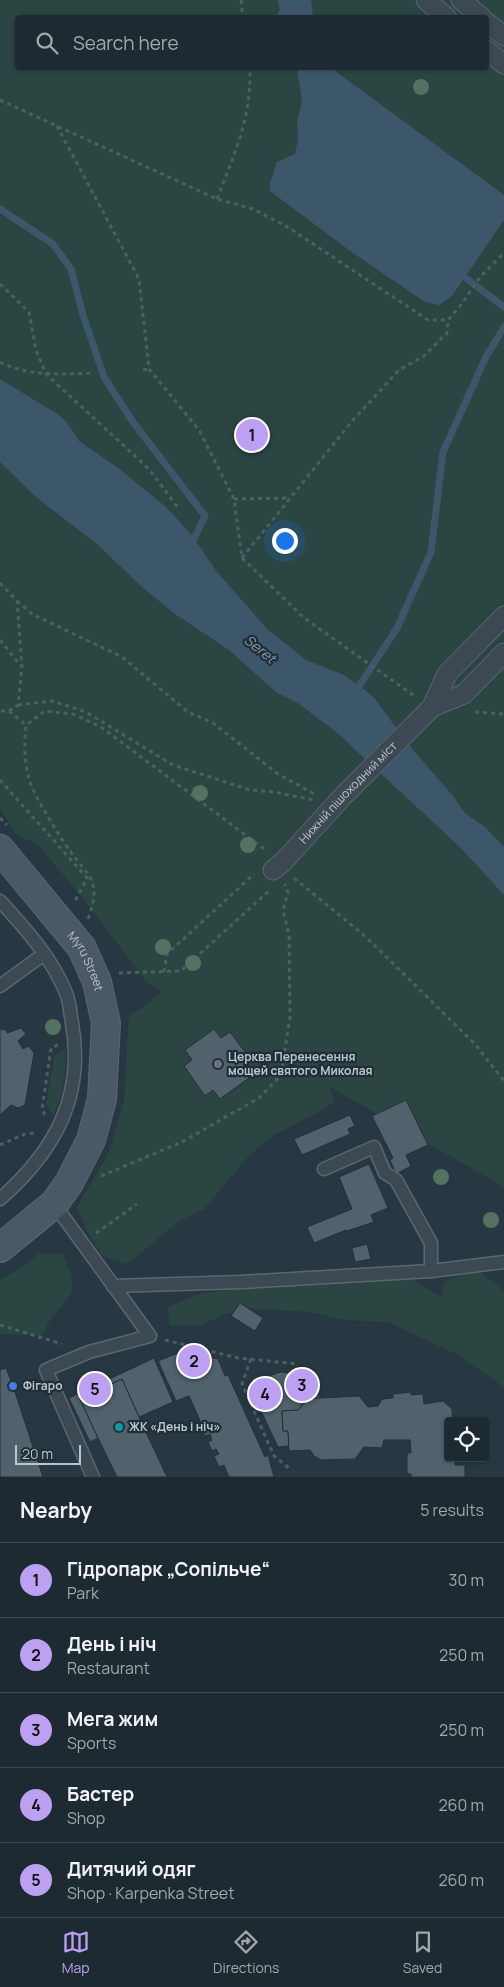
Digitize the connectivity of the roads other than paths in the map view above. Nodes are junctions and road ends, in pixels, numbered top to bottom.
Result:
1 (426, 0) edge
2 (461, 0) edge
3 (444, 15) edge
4 (478, 15) edge
5 (489, 24) edge
6 (504, 36) edge
7 (489, 52) edge
8 (504, 64) edge
9 (504, 616) edge
10 (504, 653) edge
11 (427, 712) junction
12 (0, 849) edge
13 (278, 866) road end
14 (0, 901) edge
15 (44, 954) junction
16 (0, 986) edge
17 (324, 1169) dead end
18 (0, 1199) edge
19 (54, 1204) junction
20 (0, 1248) edge
21 (504, 1262) edge
22 (431, 1271) junction
23 (113, 1286) junction
24 (93, 1477) edge

1 - 3 street
2 - 4 street
5 - 6 street
7 - 8 street
9 - 11 street
10 - 11 street
11 - 13 street, Нижній пішоходний міст
12 - 19 main road, Myru Street
14 - 15 lane
15 - 16 lane
15 - 18 lane
17 - 22 lane
19 - 20 main road, Myru Street
19 - 23 lane
21 - 22 lane
22 - 23 lane
23 - 24 lane

